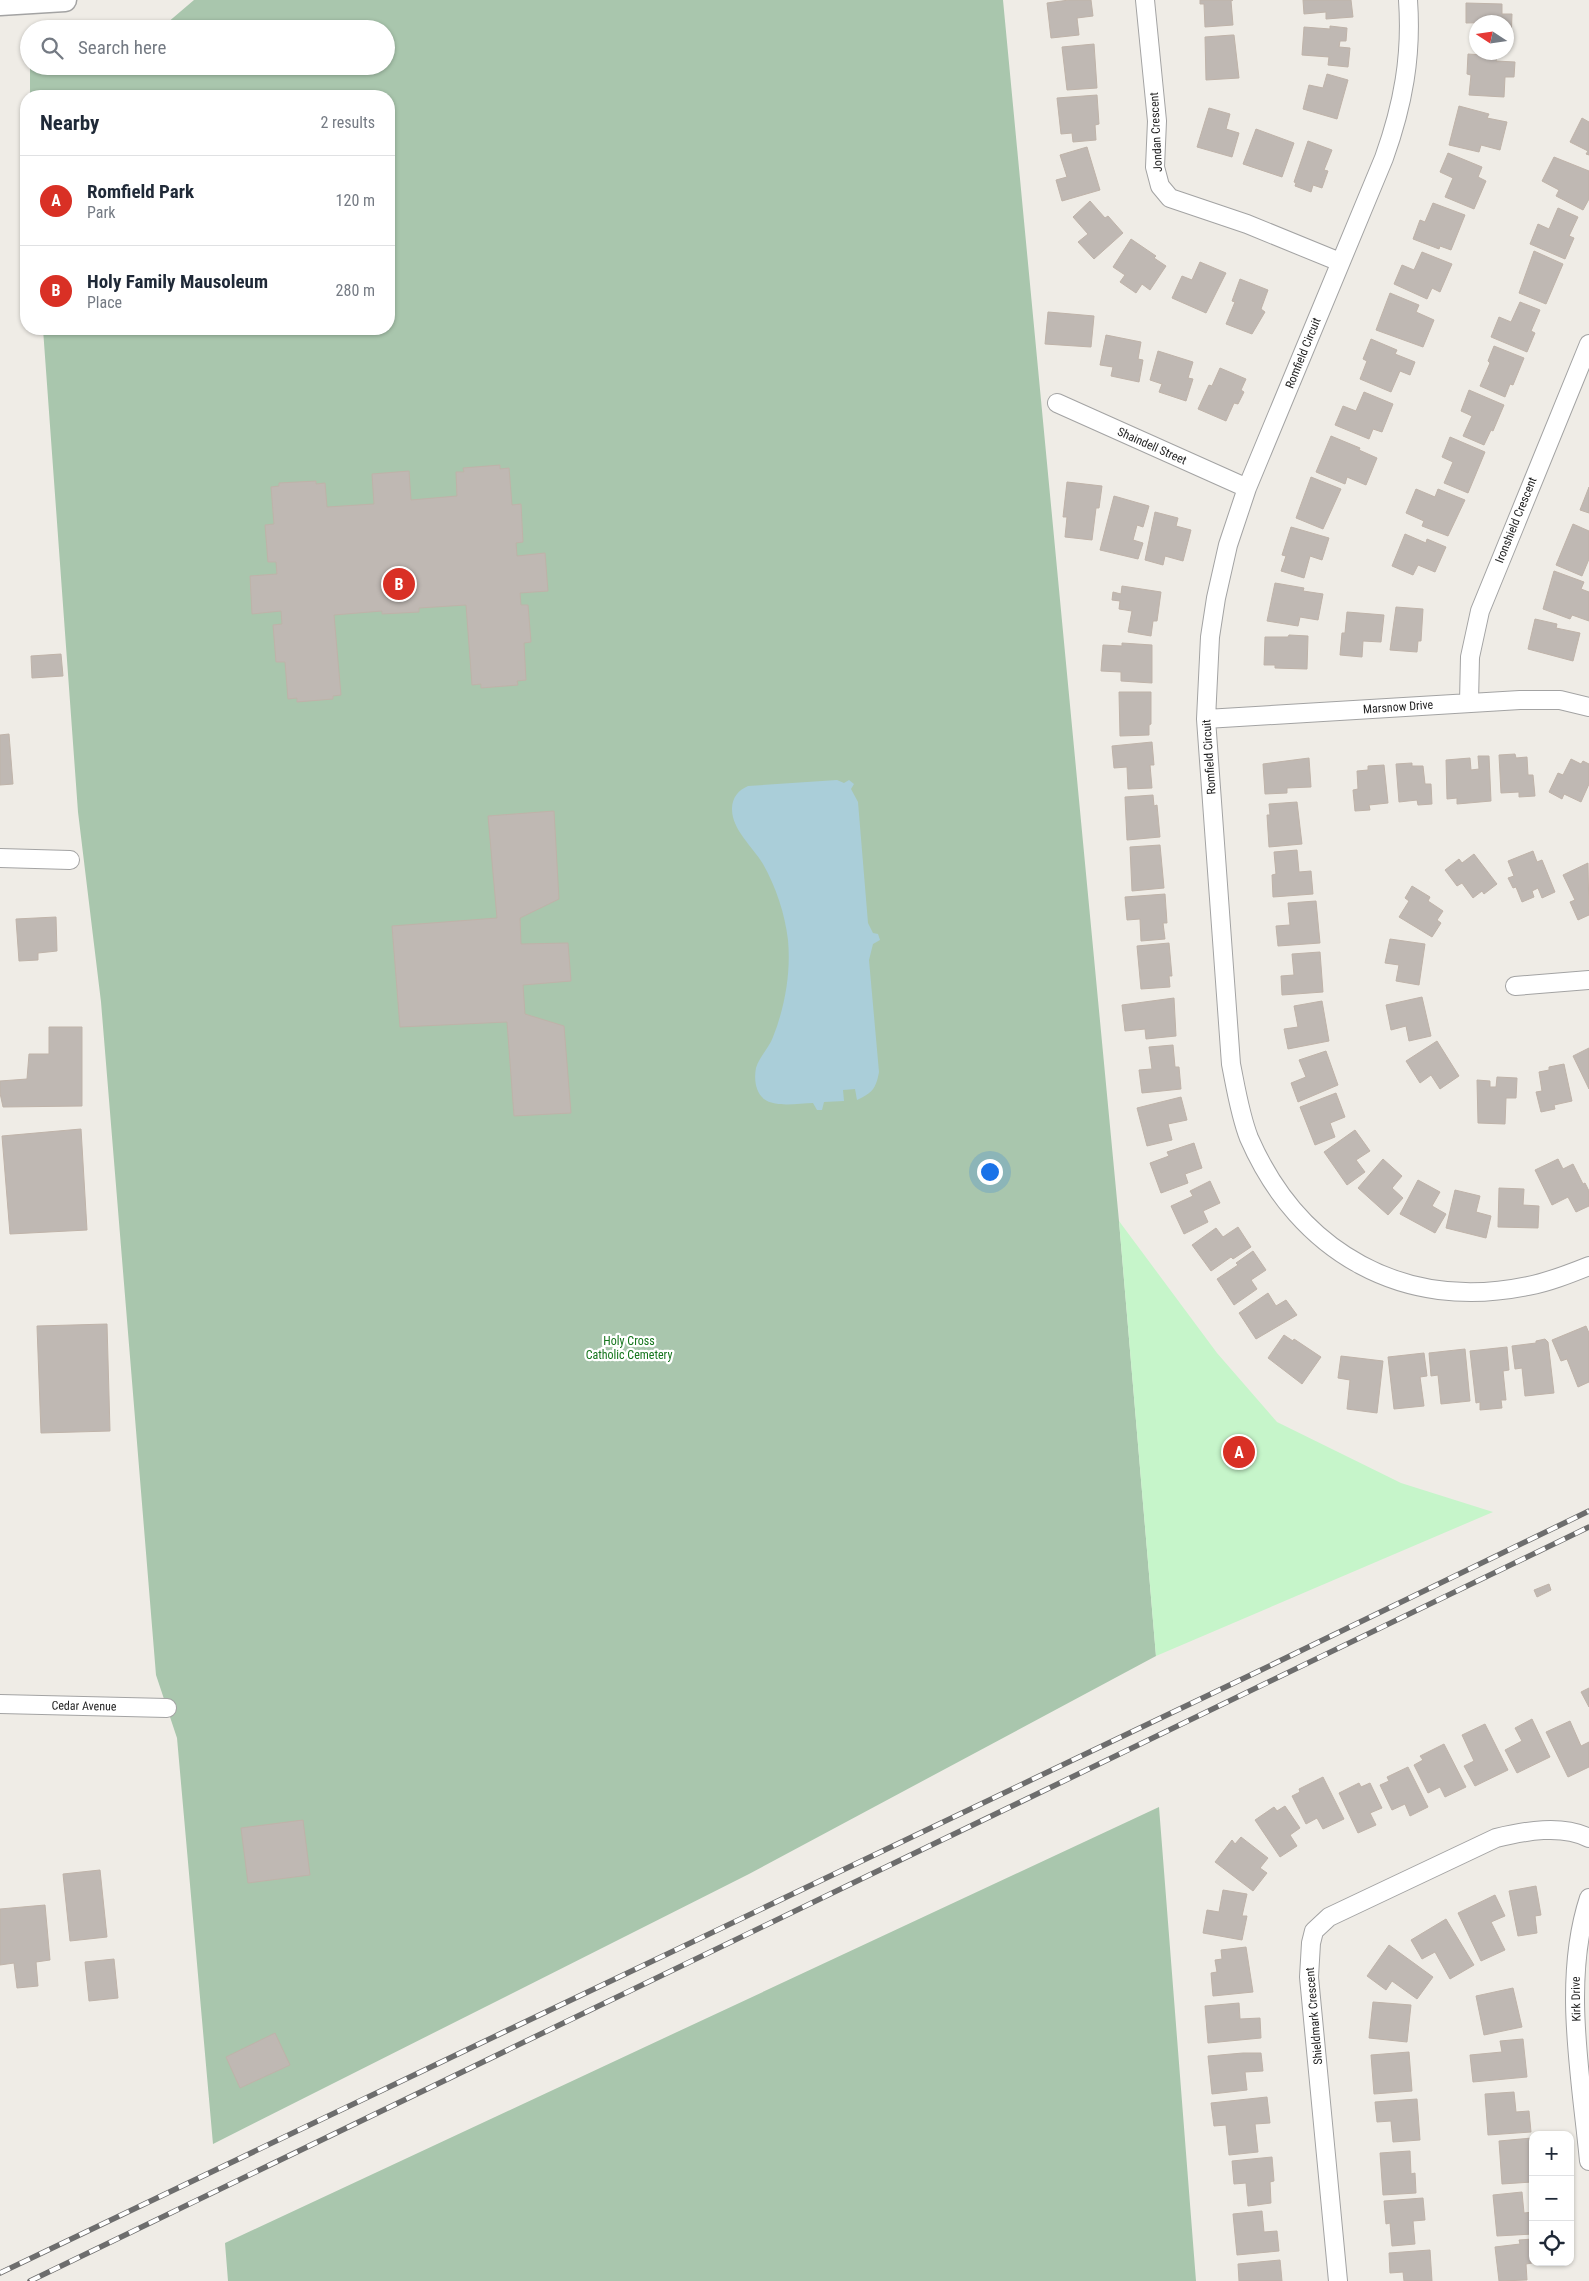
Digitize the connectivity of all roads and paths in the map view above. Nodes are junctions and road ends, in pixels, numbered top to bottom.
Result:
1 (65, 0) edge
2 (1145, 0) edge
3 (1408, 0) edge
4 (0, 4) edge
5 (1340, 262) junction
6 (1589, 344) edge
7 (1057, 403) dead end
8 (1247, 488) junction
9 (1468, 702) junction
10 (1589, 707) edge
11 (1206, 720) junction
12 (0, 858) edge
13 (70, 860) dead end
14 (1589, 980) edge
15 (1515, 986) dead end
16 (1589, 1266) edge
17 (0, 1704) edge
18 (167, 1708) dead end
19 (1589, 1838) edge
20 (1589, 1898) edge
21 (1589, 2161) edge
22 (1338, 2281) edge

1 - 4 street
2 - 5 street, Jondan Crescent
3 - 5 street, Romfield Circuit
5 - 8 street, Romfield Circuit
6 - 9 street, Ironshield Crescent
7 - 8 street, Shaindell Street
8 - 11 street, Romfield Circuit
9 - 10 street, Marsnow Drive
9 - 11 street, Marsnow Drive
11 - 16 street, Romfield Circuit
12 - 13 street
14 - 15 street
17 - 18 street, Cedar Avenue
19 - 22 street, Shieldmark Crescent
20 - 21 street, Kirk Drive

